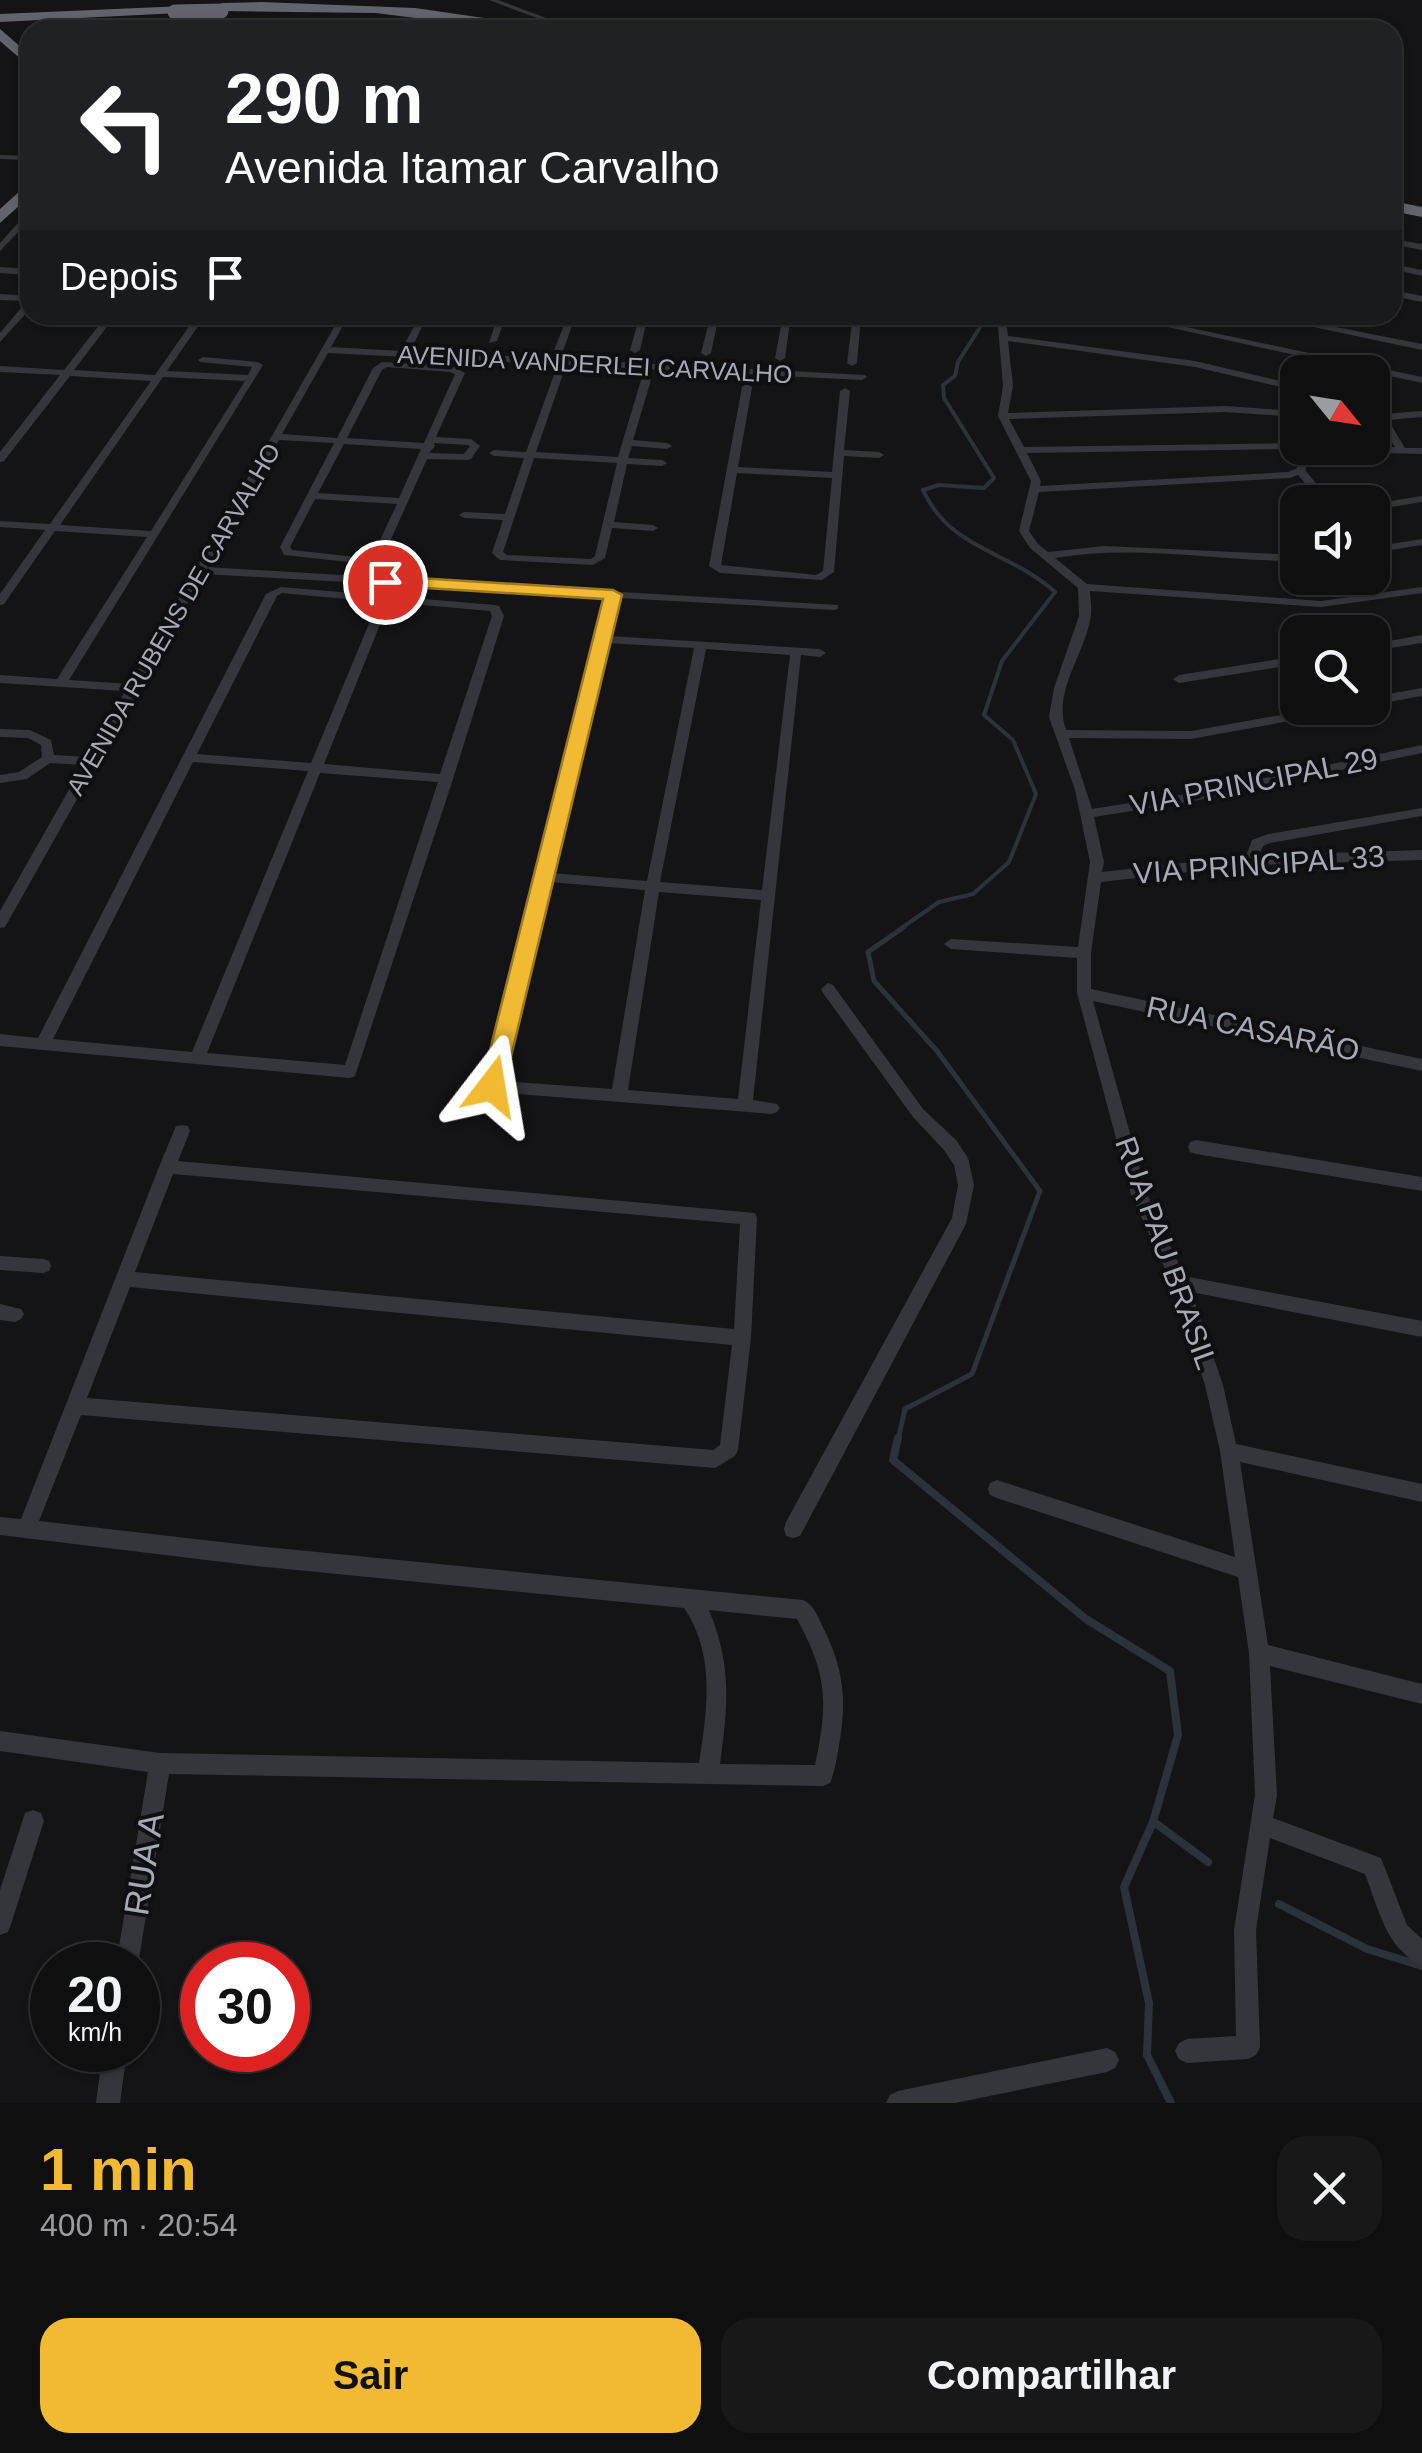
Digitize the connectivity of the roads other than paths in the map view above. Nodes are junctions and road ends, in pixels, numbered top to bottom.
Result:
1 (100, 0) edge
2 (314, 0) edge
3 (452, 0) edge
4 (492, 0) edge
5 (212, 3) edge
6 (266, 5) junction
7 (250, 9) junction
8 (172, 11) junction
9 (94, 17) junction
10 (0, 20) edge
11 (84, 20) edge
12 (192, 20) edge
13 (314, 20) edge
14 (430, 20) edge
15 (473, 20) edge
16 (506, 20) edge
17 (548, 20) edge
18 (0, 33) edge
19 (20, 53) edge
20 (20, 182) edge
21 (20, 197) edge
22 (0, 203) edge
23 (0, 218) edge
24 (20, 226) edge
25 (0, 248) edge
26 (20, 314) edge
27 (104, 325) edge
28 (195, 325) edge
29 (340, 325) edge
30 (419, 325) edge
31 (498, 325) edge
32 (568, 325) edge
33 (641, 325) edge
34 (713, 325) edge
35 (785, 325) edge
36 (856, 325) edge
37 (1003, 325) edge
38 (1164, 325) edge
39 (1310, 325) edge
40 (1005, 338) junction
41 (0, 339) edge
42 (492, 341) dead end
43 (1422, 344) edge
44 (328, 350) junction
45 (635, 350) dead end
46 (706, 353) dead end
47 (404, 354) junction
48 (780, 358) dead end
49 (203, 360) dead end
50 (555, 361) junction
51 (852, 363) dead end
52 (0, 369) edge
53 (68, 372) junction
54 (558, 374) dead end
55 (158, 376) junction
56 (251, 378) junction
57 (862, 378) dead end
58 (646, 380) dead end
59 (1422, 380) edge
60 (1280, 385) edge
61 (746, 388) dead end
62 (845, 391) dead end
63 (1280, 413) edge
64 (1422, 414) edge
65 (1002, 416) junction
66 (1390, 417) edge
67 (1390, 435) edge
68 (276, 437) junction
69 (339, 441) junction
70 (627, 443) junction
71 (668, 446) dead end
72 (429, 447) junction
73 (1280, 447) edge
74 (1020, 450) junction
75 (1390, 451) edge
76 (1403, 452) junction
77 (1422, 452) edge
78 (494, 453) dead end
79 (840, 453) junction
80 (879, 454) dead end
81 (532, 455) junction
82 (0, 459) edge
83 (622, 460) junction
84 (662, 463) dead end
85 (1300, 465) edge
86 (732, 470) junction
87 (1300, 472) junction
88 (838, 475) junction
89 (1311, 485) edge
90 (1036, 489) junction
91 (311, 496) junction
92 (1422, 499) edge
93 (403, 501) junction
94 (1390, 504) edge
95 (464, 516) dead end
96 (509, 517) junction
97 (0, 524) edge
98 (608, 525) junction
99 (53, 527) junction
100 (652, 528) dead end
101 (153, 534) junction
102 (1422, 542) edge
103 (1390, 547) edge
104 (1045, 556) junction
105 (1280, 557) edge
106 (543, 561) junction
107 (198, 570) junction
108 (771, 575) junction
109 (1084, 587) junction
110 (535, 590) junction
111 (1422, 590) edge
112 (613, 595) junction
113 (386, 599) junction
114 (0, 602) edge
115 (766, 604) junction
116 (834, 606) dead end
117 (603, 639) junction
118 (1422, 640) edge
119 (701, 645) junction
120 (1390, 645) edge
121 (796, 652) junction
122 (820, 653) dead end
123 (1280, 663) edge
124 (0, 679) edge
125 (1179, 679) dead end
126 (61, 684) junction
127 (133, 688) junction
128 (1422, 692) edge
129 (1390, 698) edge
130 (1280, 719) edge
131 (0, 732) edge
132 (1060, 734) junction
133 (1422, 748) edge
134 (186, 756) junction
135 (48, 759) junction
136 (92, 761) junction
137 (316, 768) junction
138 (447, 779) junction
139 (0, 780) edge
140 (1422, 812) edge
141 (1086, 814) junction
142 (1422, 855) edge
143 (1251, 860) junction
144 (545, 877) junction
145 (1096, 878) junction
146 (654, 886) junction
147 (770, 896) junction
148 (0, 923) edge
149 (952, 944) dead end
150 (1084, 953) junction
151 (828, 990) dead end
152 (1084, 993) junction
153 (0, 1040) edge
154 (43, 1043) junction
155 (198, 1056) junction
156 (1422, 1065) edge
157 (619, 1096) junction
158 (744, 1106) junction
159 (772, 1108) dead end
160 (182, 1131) dead end
161 (1196, 1148) dead end
162 (167, 1167) junction
163 (1422, 1184) edge
164 (0, 1263) edge
165 (42, 1266) dead end
166 (127, 1279) junction
167 (1179, 1282) junction
168 (1422, 1329) edge
169 (742, 1338) junction
170 (78, 1406) junction
171 (1230, 1451) junction
172 (997, 1489) dead end
173 (1422, 1493) edge
174 (0, 1526) edge
175 (27, 1529) junction
176 (794, 1529) dead end
177 (1244, 1569) junction
178 (689, 1598) junction
179 (1259, 1653) junction
180 (1422, 1694) edge
181 (0, 1741) edge
182 (160, 1763) junction
183 (708, 1773) junction
184 (33, 1821) dead end
185 (1264, 1825) junction
186 (0, 1924) edge
187 (132, 1942) edge
188 (1422, 1954) edge
189 (1187, 2051) dead end
190 (1107, 2060) dead end
191 (112, 2072) edge
192 (108, 2103) edge
193 (898, 2103) edge

1 - 8 highway
2 - 6 highway
3 - 16 highway
4 - 17 street
5 - 6 highway
5 - 7 highway
5 - 8 highway, bridge
5 - 12 highway
6 - 15 highway
7 - 13 highway
7 - 14 highway
8 - 9 highway
8 - 10 highway
9 - 10 highway
9 - 11 highway
18 - 19 highway
20 - 22 highway
21 - 23 highway
24 - 25 street
26 - 41 street
27 - 53 street
28 - 55 street
29 - 44 street, AVENIDA RUBENS DE CARVALHO
30 - 47 street
31 - 42 street
32 - 50 street
33 - 45 street
34 - 46 street
35 - 48 street
36 - 51 street
37 - 40 street
38 - 59 street
39 - 43 street
40 - 60 street
40 - 65 street
44 - 47 street, AVENIDA VANDERLEI CARVALHO
44 - 68 street, AVENIDA RUBENS DE CARVALHO
47 - 50 street, AVENIDA VANDERLEI CARVALHO
49 - 56 street
50 - 57 street, AVENIDA VANDERLEI CARVALHO
52 - 53 street
53 - 55 street
53 - 82 street
54 - 81 street
55 - 56 street
55 - 99 street
56 - 101 street
58 - 70 street
61 - 86 street
62 - 79 street
63 - 65 street
64 - 66 street
65 - 74 street
67 - 76 street
68 - 69 street
68 - 107 street, AVENIDA RUBENS DE CARVALHO
69 - 72 street
69 - 72 street
69 - 91 street
70 - 71 street
70 - 83 street
72 - 93 street
73 - 74 street
74 - 90 street
75 - 76 street
76 - 77 street
78 - 81 street
79 - 80 street
79 - 88 street
81 - 83 street
81 - 96 street
83 - 84 street
83 - 98 street
85 - 87 street
86 - 88 street
86 - 108 street
87 - 89 street
87 - 90 street
88 - 108 street
90 - 104 street
91 - 93 street
91 - 93 street
92 - 94 street
95 - 96 street
96 - 106 street
97 - 99 street
98 - 100 street
98 - 106 street
99 - 101 street
99 - 114 street
101 - 126 street
102 - 103 street
104 - 105 street
104 - 109 street
106 - 110 street
107 - 110 street
107 - 127 street, AVENIDA RUBENS DE CARVALHO
108 - 115 street
109 - 111 street
109 - 132 street, RUA PAU BRASIL
110 - 112 street
112 - 115 street
112 - 117 street
113 - 134 street
113 - 137 street
113 - 138 street
115 - 116 street
117 - 119 street
117 - 144 street
118 - 120 street
119 - 121 street
119 - 146 street
121 - 122 street
121 - 147 street
123 - 125 street
124 - 126 street
126 - 127 street
127 - 136 street, AVENIDA RUBENS DE CARVALHO
128 - 129 street
130 - 132 street
131 - 135 street
132 - 141 street, RUA PAU BRASIL
133 - 141 street, VIA PRINCIPAL 29
134 - 137 street
134 - 154 street
135 - 136 street
135 - 139 street
136 - 148 street, AVENIDA RUBENS DE CARVALHO
137 - 138 street
137 - 155 street
138 - 155 street
140 - 143 street
141 - 145 street, RUA PAU BRASIL
142 - 143 street, VIA PRINCIPAL 33
143 - 145 street, VIA PRINCIPAL 33
144 - 146 street
144 - 157 street
145 - 150 street, RUA PAU BRASIL
146 - 147 street
146 - 157 street
147 - 158 street
149 - 150 street
150 - 152 street, RUA PAU BRASIL
151 - 176 street
152 - 156 street, RUA CASARÃO
152 - 167 street, RUA PAU BRASIL
153 - 154 street
154 - 155 street
157 - 158 street
158 - 159 street
160 - 162 street
161 - 163 street
162 - 166 street
162 - 169 street
164 - 165 street
166 - 169 street
166 - 170 street
167 - 168 street
167 - 171 street, RUA PAU BRASIL
169 - 170 street
170 - 175 street
171 - 173 street
171 - 177 street, RUA PAU BRASIL
172 - 177 street
174 - 175 street
175 - 178 street
177 - 179 street, RUA PAU BRASIL
178 - 183 street
178 - 183 street
179 - 180 street
179 - 185 street, RUA PAU BRASIL
181 - 182 street
182 - 183 street
182 - 187 street, RUA A
184 - 186 street
185 - 188 street
185 - 189 street, RUA PAU BRASIL
190 - 193 street
191 - 192 street

